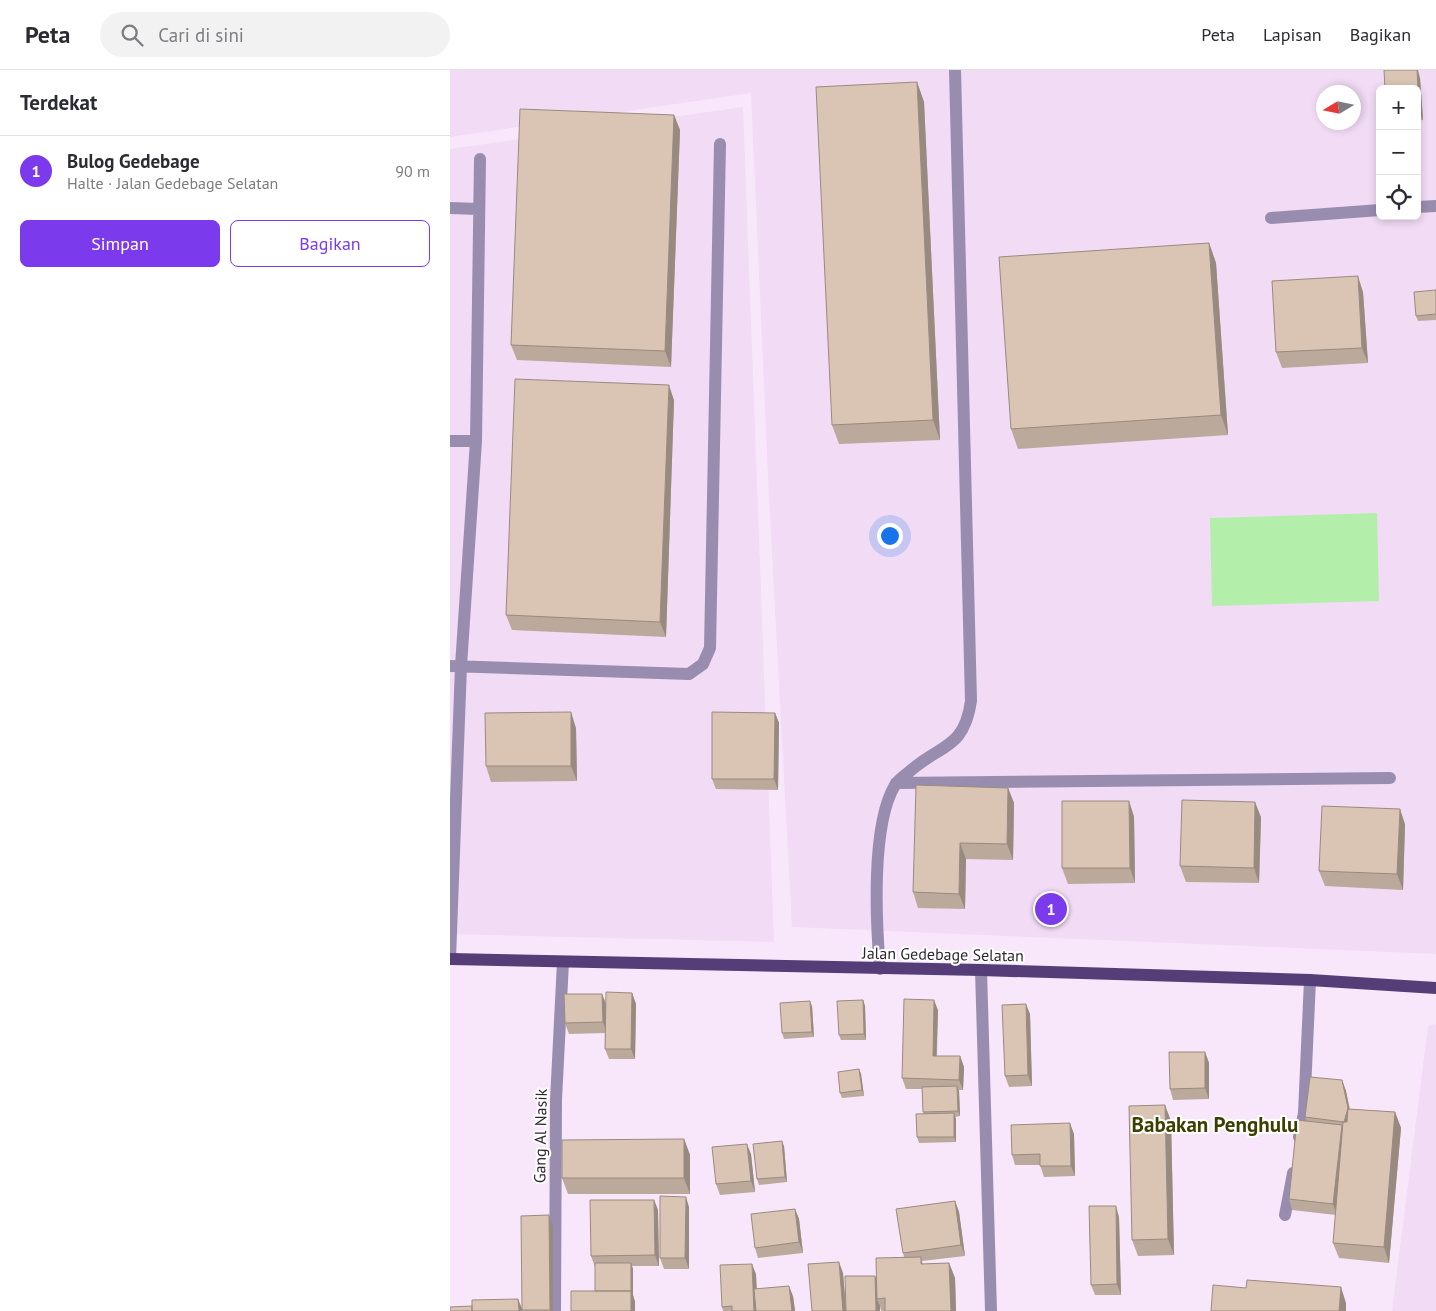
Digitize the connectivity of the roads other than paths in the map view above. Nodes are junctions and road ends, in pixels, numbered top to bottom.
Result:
1 (955, 70) edge
2 (720, 144) dead end
3 (480, 159) dead end
4 (1436, 206) edge
5 (1421, 207) edge
6 (450, 208) edge
7 (478, 209) junction
8 (1376, 210) edge
9 (1272, 218) dead end
10 (450, 441) edge
11 (476, 441) junction
12 (455, 666) edge
13 (1390, 778) dead end
14 (896, 783) junction
15 (450, 959) edge
16 (563, 962) junction
17 (880, 969) junction
18 (981, 970) junction
19 (1310, 980) junction
20 (1436, 988) edge
21 (1298, 1146) edge
22 (1295, 1164) edge
23 (1284, 1215) dead end
24 (555, 1311) edge
25 (992, 1311) edge

1 - 14 street
2 - 12 street
3 - 7 street
4 - 5 street
6 - 7 street
7 - 11 street
8 - 9 street
10 - 11 street
11 - 12 street
12 - 15 street
13 - 14 street
14 - 17 street
15 - 16 main road, Jalan Gedebage Selatan
16 - 17 main road, Jalan Gedebage Selatan
16 - 24 street, Gang Al Nasik
17 - 18 main road, Jalan Gedebage Selatan
18 - 19 main road, Jalan Gedebage Selatan
18 - 25 street
19 - 20 main road, Jalan Gedebage Selatan
19 - 21 street
22 - 23 street

